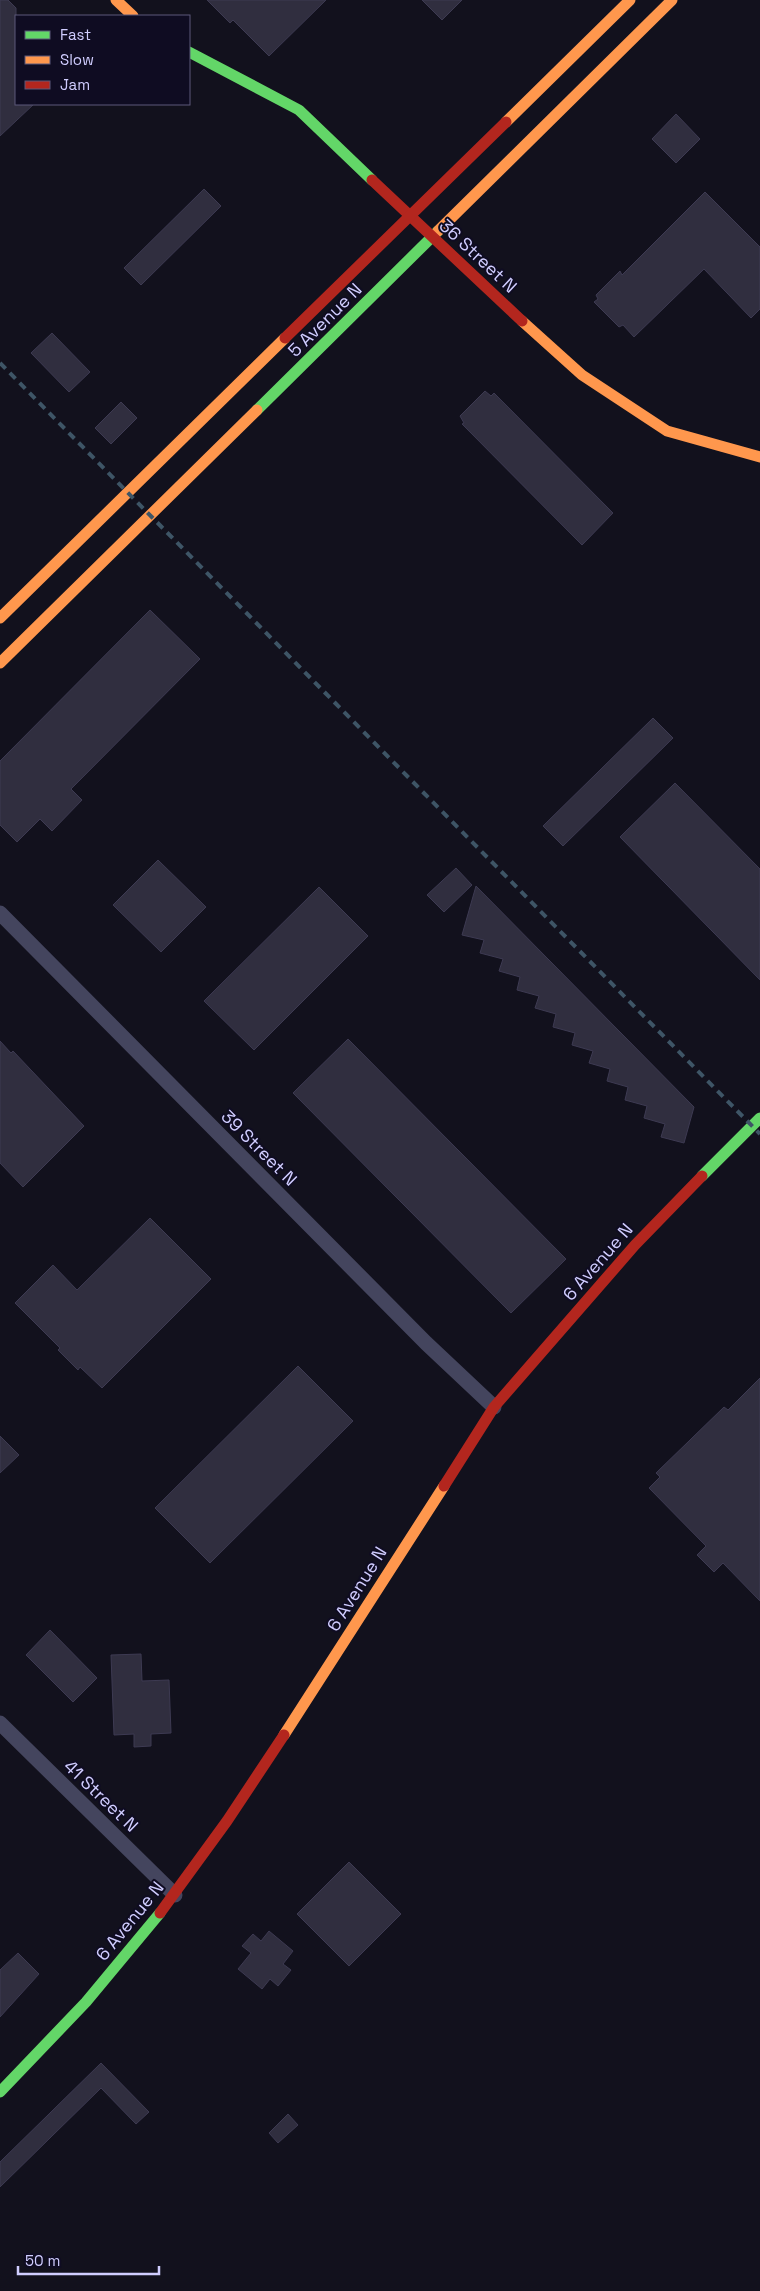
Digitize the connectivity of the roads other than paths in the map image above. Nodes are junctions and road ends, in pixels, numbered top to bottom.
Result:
1 (116, 0) edge
2 (630, 0) edge
3 (672, 0) edge
4 (132, 15) edge
5 (190, 53) edge
6 (410, 216) junction
7 (433, 238) junction
8 (760, 457) edge
9 (0, 618) edge
10 (0, 663) edge
11 (0, 913) edge
12 (760, 1118) edge
13 (494, 1407) junction
14 (0, 1723) edge
15 (175, 1895) junction
16 (0, 2092) edge

1 - 4 street
2 - 6 street, 5 Avenue N
3 - 7 street, 5 Avenue N
5 - 6 street, 36 Street N
6 - 7 street, 36 Street N
6 - 9 street, 5 Avenue N
7 - 8 street, 36 Street N
7 - 10 street, 5 Avenue N
11 - 13 street, 39 Street N
12 - 13 street, 6 Avenue N
13 - 15 street, 6 Avenue N
14 - 15 street, 41 Street N
15 - 16 street, 6 Avenue N

